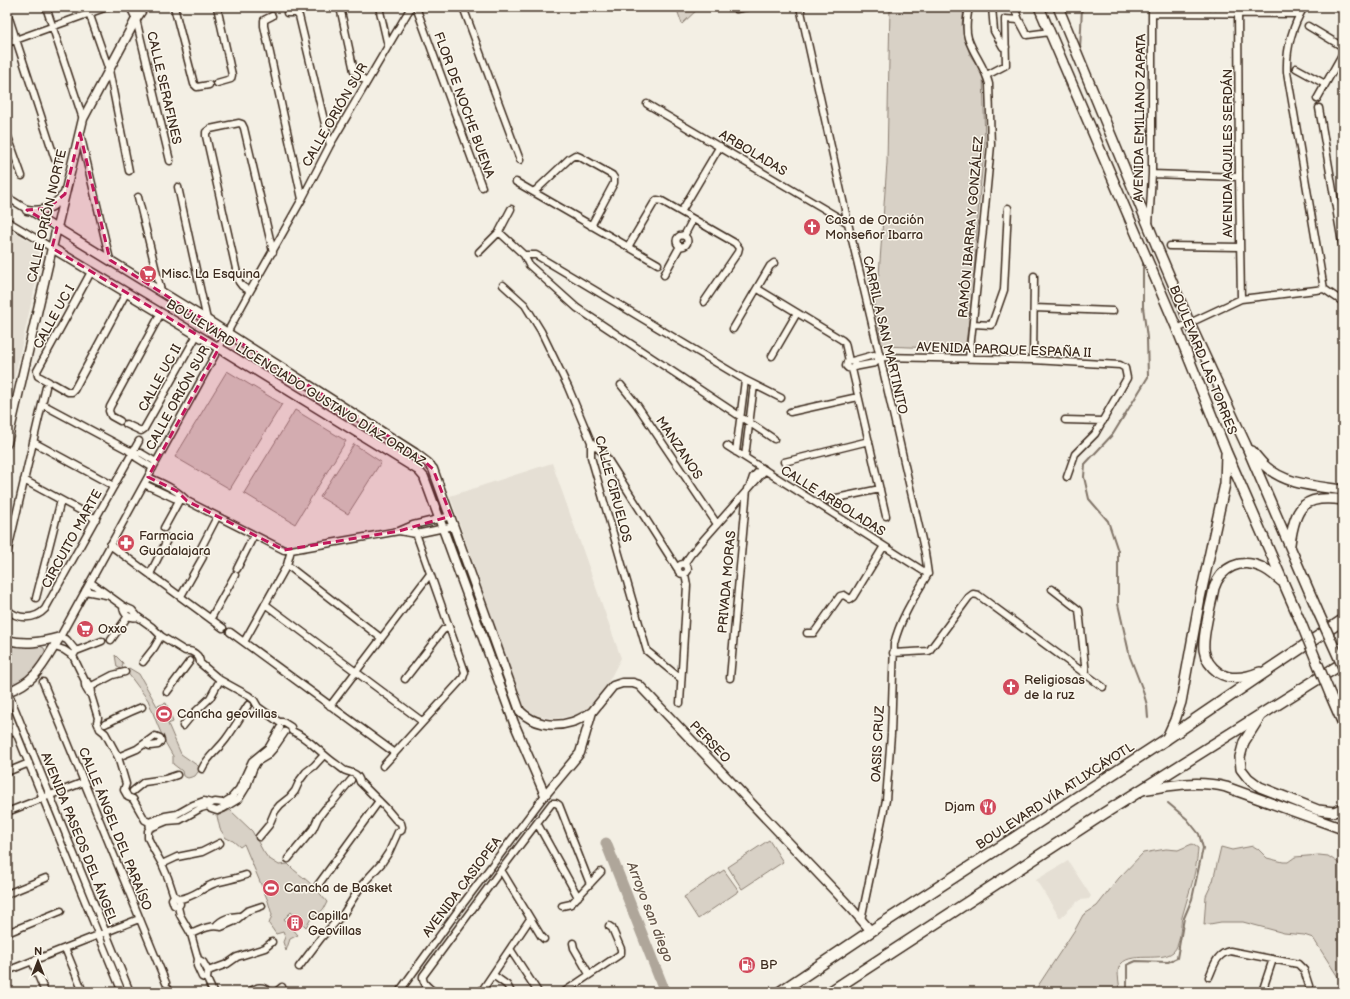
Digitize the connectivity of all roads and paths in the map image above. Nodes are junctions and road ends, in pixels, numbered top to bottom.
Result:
1 (46, 7) edge
2 (107, 7) edge
3 (130, 7) edge
4 (144, 7) edge
5 (174, 7) edge
6 (216, 7) edge
7 (340, 7) edge
8 (379, 7) edge
9 (411, 7) edge
10 (416, 7) edge
11 (463, 7) edge
12 (747, 7) edge
13 (800, 7) edge
14 (969, 7) edge
15 (992, 7) edge
16 (1014, 7) edge
17 (1040, 7) edge
18 (1058, 7) edge
19 (1304, 7) edge
20 (736, 9) dead end
21 (88, 10) edge
22 (1152, 10) edge
23 (1238, 10) edge
24 (7, 12) edge
25 (287, 13) dead end
26 (1300, 14) junction
27 (272, 16) dead end
28 (136, 20) junction
29 (1019, 20) junction
30 (1308, 26) dead end
31 (52, 27) junction
32 (1050, 32) junction
33 (16, 39) junction
34 (7, 43) edge
35 (388, 46) junction
36 (1006, 47) junction
37 (1343, 47) edge
38 (1343, 53) edge
39 (1296, 68) dead end
40 (109, 70) junction
41 (987, 75) junction
42 (367, 82) junction
43 (217, 83) dead end
44 (1325, 84) junction
45 (208, 85) dead end
46 (1317, 99) dead end
47 (647, 104) dead end
48 (1319, 108) dead end
49 (83, 119) junction
50 (80, 133) junction
51 (7, 134) edge
52 (330, 145) junction
53 (720, 146) junction
54 (55, 159) dead end
55 (520, 160) dead end
56 (170, 161) dead end
57 (129, 171) dead end
58 (1152, 174) junction
59 (22, 176) dead end
60 (1239, 177) junction
61 (516, 182) dead end
62 (178, 187) dead end
63 (482, 187) dead end
64 (534, 192) junction
65 (65, 194) junction
66 (7, 197) edge
67 (138, 197) dead end
68 (302, 199) junction
69 (1008, 208) dead end
70 (511, 209) dead end
71 (1343, 209) edge
72 (27, 210) junction
73 (681, 212) junction
74 (1338, 217) junction
75 (693, 219) junction
76 (7, 221) edge
77 (848, 223) junction
78 (591, 226) junction
79 (57, 228) junction
80 (1149, 228) junction
81 (499, 232) junction
82 (1170, 246) dead end
83 (1240, 246) junction
84 (628, 247) junction
85 (52, 248) junction
86 (1343, 249) edge
87 (273, 252) junction
88 (479, 252) dead end
89 (524, 255) junction
90 (110, 260) junction
91 (774, 263) dead end
92 (658, 264) dead end
93 (91, 272) junction
94 (664, 275) dead end
95 (1034, 276) dead end
96 (503, 285) dead end
97 (758, 289) junction
98 (1324, 289) junction
99 (160, 291) junction
100 (250, 291) junction
101 (126, 293) junction
102 (1241, 299) junction
103 (704, 302) dead end
104 (1343, 302) edge
105 (1034, 308) junction
106 (1113, 311) dead end
107 (160, 313) junction
108 (798, 313) junction
109 (207, 320) junction
110 (973, 324) junction
111 (1190, 324) junction
112 (1177, 329) junction
113 (733, 330) dead end
114 (227, 333) junction
115 (197, 335) junction
116 (219, 348) junction
117 (772, 356) dead end
118 (880, 357) junction
119 (969, 358) junction
120 (1033, 360) junction
121 (852, 365) junction
122 (745, 380) junction
123 (50, 384) junction
124 (621, 385) dead end
125 (754, 385) junction
126 (858, 397) junction
127 (781, 398) dead end
128 (335, 402) junction
129 (42, 404) junction
130 (790, 412) dead end
131 (327, 414) junction
132 (741, 418) junction
133 (1065, 420) dead end
134 (1103, 420) junction
135 (750, 423) junction
136 (774, 439) dead end
137 (138, 441) dead end
138 (869, 441) junction
139 (33, 442) junction
140 (591, 442) junction
141 (7, 443) edge
142 (1246, 445) junction
143 (727, 446) dead end
144 (131, 451) junction
145 (1226, 451) junction
146 (736, 452) junction
147 (745, 457) junction
148 (156, 462) junction
149 (784, 462) dead end
150 (153, 468) junction
151 (763, 469) junction
152 (148, 477) junction
153 (1067, 477) dead end
154 (24, 480) junction
155 (144, 484) junction
156 (114, 486) junction
157 (749, 488) junction
158 (880, 489) junction
159 (1343, 490) edge
160 (181, 497) junction
161 (61, 500) junction
162 (827, 500) dead end
163 (1343, 500) edge
164 (450, 516) junction
165 (886, 516) dead end
166 (217, 517) junction
167 (96, 519) junction
168 (440, 519) junction
169 (413, 524) junction
170 (717, 524) junction
171 (454, 526) junction
172 (164, 528) dead end
173 (443, 528) junction
174 (399, 531) junction
175 (416, 534) junction
176 (254, 535) junction
177 (168, 538) dead end
178 (110, 545) junction
179 (1290, 545) junction
180 (884, 546) junction
181 (201, 548) dead end
182 (290, 550) junction
183 (7, 554) edge
184 (203, 557) dead end
185 (684, 564) junction
186 (287, 565) junction
187 (677, 568) junction
188 (150, 574) junction
189 (430, 574) junction
190 (685, 574) junction
191 (928, 574) junction
192 (90, 582) junction
193 (1283, 582) junction
194 (1052, 589) dead end
195 (85, 591) junction
196 (108, 595) junction
197 (181, 596) junction
198 (36, 598) dead end
199 (265, 604) junction
200 (123, 606) junction
201 (7, 609) edge
202 (128, 616) junction
203 (138, 617) junction
204 (211, 618) junction
205 (1343, 620) edge
206 (449, 627) junction
207 (223, 628) dead end
208 (230, 632) dead end
209 (807, 633) dead end
210 (160, 636) junction
211 (60, 637) junction
212 (381, 638) junction
213 (7, 640) edge
214 (111, 640) dead end
215 (102, 641) dead end
216 (40, 642) junction
217 (244, 642) junction
218 (55, 647) junction
219 (185, 651) junction
220 (893, 653) junction
221 (74, 654) junction
222 (190, 661) junction
223 (143, 662) dead end
224 (200, 663) junction
225 (1343, 663) edge
226 (1343, 667) edge
227 (1271, 668) junction
228 (125, 672) dead end
229 (356, 672) junction
230 (1086, 674) junction
231 (730, 678) dead end
232 (405, 679) dead end
233 (681, 679) junction
234 (220, 680) junction
235 (85, 681) junction
236 (42, 682) dead end
237 (90, 686) junction
238 (1103, 687) dead end
239 (7, 692) edge
240 (167, 692) dead end
241 (244, 694) junction
242 (91, 695) junction
243 (680, 703) dead end
244 (248, 704) junction
245 (330, 706) junction
246 (142, 707) dead end
247 (258, 707) junction
248 (7, 710) edge
249 (592, 712) junction
250 (1261, 715) junction
251 (98, 718) junction
252 (423, 722) junction
253 (105, 724) junction
254 (1343, 724) edge
255 (183, 726) dead end
256 (281, 727) junction
257 (15, 730) junction
258 (292, 731) junction
259 (105, 733) junction
260 (7, 734) edge
261 (1166, 740) junction
262 (145, 744) dead end
263 (324, 754) junction
264 (394, 754) junction
265 (118, 757) junction
266 (29, 763) junction
267 (383, 766) dead end
268 (202, 769) dead end
269 (346, 771) junction
270 (7, 772) edge
271 (177, 774) dead end
272 (350, 780) junction
273 (84, 782) junction
274 (360, 782) junction
275 (126, 784) junction
276 (133, 790) junction
277 (1142, 790) junction
278 (50, 795) junction
279 (545, 795) junction
280 (43, 798) junction
281 (133, 799) junction
282 (379, 801) junction
283 (1343, 808) edge
284 (7, 812) edge
285 (537, 823) junction
286 (148, 825) junction
287 (1343, 829) edge
288 (259, 837) dead end
289 (220, 843) dead end
290 (288, 859) dead end
291 (162, 864) junction
292 (501, 870) junction
293 (601, 872) dead end
294 (246, 875) dead end
295 (46, 878) dead end
296 (590, 884) junction
297 (318, 885) dead end
298 (7, 894) edge
299 (578, 897) junction
300 (176, 898) junction
301 (262, 906) dead end
302 (562, 906) dead end
303 (61, 911) dead end
304 (139, 919) junction
305 (530, 919) junction
306 (861, 920) junction
307 (610, 926) dead end
308 (871, 931) junction
309 (106, 932) junction
310 (7, 933) edge
311 (191, 934) junction
312 (98, 935) junction
313 (544, 939) dead end
314 (272, 942) dead end
315 (573, 943) dead end
316 (65, 948) junction
317 (510, 949) junction
318 (198, 959) junction
319 (1273, 959) junction
320 (32, 961) junction
321 (299, 967) dead end
322 (7, 971) edge
323 (208, 971) junction
324 (590, 974) junction
325 (493, 975) junction
326 (1209, 977) dead end
327 (207, 979) junction
328 (282, 986) dead end
329 (167, 988) edge
330 (45, 992) edge
331 (83, 992) edge
332 (122, 992) edge
333 (130, 992) edge
334 (213, 992) edge
335 (249, 992) edge
336 (270, 992) edge
337 (276, 992) edge
338 (399, 992) edge
339 (434, 992) edge
340 (481, 992) edge
341 (511, 992) edge
342 (538, 992) edge
343 (564, 992) edge
344 (780, 992) edge
345 (830, 992) edge
346 (1262, 992) edge
347 (1311, 992) edge

1 - 31 street
2 - 21 street
3 - 28 street, CALLE SERAFINES
4 - 28 street, CALLE ORIÓN NORTE
5 - 45 street
6 - 43 street
7 - 42 street
8 - 35 street
9 - 35 street, CALLE ORIÓN SUR
10 - 63 street, FLOR DE NOCHE BUENA
11 - 55 street
12 - 20 street
13 - 77 street, CARRIL A SAN MARTINITO
14 - 41 street, RAMÓN IBARRA Y GONZÁLEZ
15 - 36 street
16 - 29 street
17 - 32 main road, BOULEVARD LAS TORRES
18 - 80 main road, BOULEVARD LAS TORRES
19 - 26 street
21 - 31 street
21 - 40 street
22 - 23 street
22 - 58 street, AVENIDA EMILIANO ZAPATA
23 - 26 street
23 - 60 street, AVENIDA AQUILES SERDÁN
24 - 33 street
25 - 52 street
26 - 98 street
27 - 68 street
28 - 40 street, CALLE ORIÓN NORTE
28 - 56 street, CALLE SERAFINES
29 - 32 street
29 - 36 street
30 - 37 street
31 - 33 street
31 - 49 street
32 - 112 main road, BOULEVARD LAS TORRES
33 - 34 street
33 - 54 street
35 - 42 street, CALLE ORIÓN SUR
36 - 41 street
38 - 44 street
39 - 44 street
40 - 49 street, CALLE ORIÓN NORTE
40 - 57 street
41 - 110 street, RAMÓN IBARRA Y GONZÁLEZ
42 - 52 street, CALLE ORIÓN SUR
44 - 46 street
47 - 53 street, ARBOLADAS
48 - 74 street
49 - 50 street, CALLE ORIÓN NORTE
50 - 65 street, CALLE ORIÓN NORTE
50 - 90 street
51 - 59 street
52 - 68 street, CALLE ORIÓN SUR
53 - 73 street
53 - 77 street, ARBOLADAS
58 - 60 street
58 - 80 street, AVENIDA EMILIANO ZAPATA
60 - 83 street, AVENIDA AQUILES SERDÁN
61 - 64 street
62 - 109 street
64 - 78 street
64 - 78 street
65 - 72 street
65 - 79 street, CALLE ORIÓN NORTE
66 - 72 street, BOULEVARD LICENCIADO GUSTAVO DÍAZ ORDAZ
67 - 99 street
68 - 87 street, CALLE ORIÓN SUR
69 - 110 street
70 - 81 street
71 - 74 street
72 - 79 street, BOULEVARD LICENCIADO GUSTAVO DÍAZ ORDAZ
73 - 75 street
73 - 84 street
74 - 86 street
75 - 94 street
75 - 103 street
76 - 85 street, BOULEVARD LICENCIADO GUSTAVO DÍAZ ORDAZ
77 - 118 street, CARRIL A SAN MARTINITO
78 - 84 street
79 - 85 street, CALLE ORIÓN NORTE
79 - 90 street, BOULEVARD LICENCIADO GUSTAVO DÍAZ ORDAZ
80 - 111 main road, BOULEVARD LAS TORRES
81 - 88 street
81 - 89 street
82 - 83 street
83 - 102 street, AVENIDA AQUILES SERDÁN
84 - 92 street
85 - 93 street, BOULEVARD LICENCIADO GUSTAVO DÍAZ ORDAZ
85 - 141 street, CALLE ORIÓN NORTE
87 - 100 street, CALLE ORIÓN SUR
87 - 100 street
89 - 122 street
89 - 132 street
90 - 99 street, BOULEVARD LICENCIADO GUSTAVO DÍAZ ORDAZ
91 - 97 street
93 - 101 street, BOULEVARD LICENCIADO GUSTAVO DÍAZ ORDAZ
93 - 123 street, CALLE UC I
95 - 105 street
96 - 140 street, CALLE CIRUELOS
97 - 108 street
97 - 113 street
98 - 102 street
98 - 104 street
99 - 109 street, BOULEVARD LICENCIADO GUSTAVO DÍAZ ORDAZ
100 - 114 street, CALLE ORIÓN SUR
101 - 107 street, BOULEVARD LICENCIADO GUSTAVO DÍAZ ORDAZ
101 - 123 street
102 - 111 street
105 - 106 street
105 - 120 street
107 - 115 street, BOULEVARD LICENCIADO GUSTAVO DÍAZ ORDAZ
107 - 115 street, CALLE UC II
108 - 117 street
108 - 121 street
109 - 114 street, BOULEVARD LICENCIADO GUSTAVO DÍAZ ORDAZ
110 - 119 street, RAMÓN IBARRA Y GONZÁLEZ
111 - 112 street
111 - 142 main road, BOULEVARD LAS TORRES
112 - 145 main road, BOULEVARD LAS TORRES
114 - 116 street, CALLE ORIÓN SUR
114 - 128 street, BOULEVARD LICENCIADO GUSTAVO DÍAZ ORDAZ
115 - 116 street, BOULEVARD LICENCIADO GUSTAVO DÍAZ ORDAZ
116 - 131 street, BOULEVARD LICENCIADO GUSTAVO DÍAZ ORDAZ
116 - 148 street, CALLE ORIÓN SUR
118 - 119 street, AVENIDA PARQUE ESPAÑA II
118 - 121 street, AVENIDA PARQUE ESPAÑA II
118 - 191 street, CARRIL A SAN MARTINITO
119 - 120 street, AVENIDA PARQUE ESPAÑA II
120 - 134 street, AVENIDA PARQUE ESPAÑA II
121 - 126 street
122 - 125 street
122 - 132 street
123 - 129 street
124 - 170 street, MANZANOS
125 - 127 street
125 - 135 street
126 - 130 street
126 - 138 street
128 - 131 street
128 - 164 street, BOULEVARD LICENCIADO GUSTAVO DÍAZ ORDAZ
129 - 139 street
129 - 144 street
131 - 168 street, BOULEVARD LICENCIADO GUSTAVO DÍAZ ORDAZ
132 - 135 street
132 - 146 street
133 - 134 street
134 - 153 street
135 - 136 street
135 - 147 street
137 - 144 street, CIRCUITO MARTE
138 - 149 street
138 - 158 street
139 - 154 street
139 - 156 street
140 - 187 street
140 - 233 street, CALLE CIRUELOS
142 - 159 main road
142 - 179 main road, BOULEVARD LAS TORRES
143 - 146 street, CALLE ARBOLADAS
144 - 148 street
144 - 150 street
144 - 156 street, CIRCUITO MARTE
145 - 193 main road, BOULEVARD LAS TORRES
145 - 261 main road
146 - 147 street, CALLE ARBOLADAS
147 - 151 street, CALLE ARBOLADAS
148 - 150 street, CALLE ORIÓN SUR
150 - 152 street, CALLE ORIÓN SUR
151 - 157 street
151 - 180 street, CALLE ARBOLADAS
152 - 155 street, CALLE ORIÓN SUR
152 - 160 street
154 - 161 street
154 - 183 street
155 - 160 street
155 - 178 street, CALLE ORIÓN SUR
156 - 167 street, CIRCUITO MARTE
157 - 170 street
157 - 231 street, PRIVADA MORAS
158 - 162 street
158 - 165 street
160 - 166 street
160 - 172 street
161 - 167 street
161 - 198 street
163 - 179 main road
164 - 168 street
164 - 171 street, BOULEVARD LICENCIADO GUSTAVO DÍAZ ORDAZ
166 - 176 street
166 - 181 street
167 - 201 street, CIRCUITO MARTE
168 - 169 street
168 - 173 street, BOULEVARD LICENCIADO GUSTAVO DÍAZ ORDAZ
169 - 174 street
169 - 175 street
170 - 185 street
171 - 173 street
171 - 249 street, BOULEVARD LICENCIADO GUSTAVO DÍAZ ORDAZ
173 - 175 street
173 - 279 street, BOULEVARD LICENCIADO GUSTAVO DÍAZ ORDAZ
174 - 175 street
174 - 182 street
175 - 189 street
176 - 182 street
176 - 204 street
177 - 188 street
178 - 188 street
178 - 192 street, CALLE ORIÓN SUR
179 - 226 main road, BOULEVARD LAS TORRES, bridge
180 - 191 street, CALLE ARBOLADAS
180 - 209 street
182 - 186 street
184 - 197 street
185 - 187 street
185 - 190 street
186 - 199 street
186 - 212 street
187 - 190 street
188 - 197 street
189 - 206 street
189 - 212 street
190 - 233 street
191 - 220 street, OASIS CRUZ
192 - 195 street, CALLE ORIÓN SUR
192 - 196 street
193 - 227 main road
193 - 254 main road, BOULEVARD LAS TORRES, bridge
194 - 230 street
195 - 196 street
195 - 211 street, CALLE ORIÓN SUR
196 - 200 street
197 - 204 street
199 - 217 street
199 - 229 street
200 - 202 street
200 - 203 street
202 - 203 street
202 - 214 street
203 - 210 street
204 - 207 street
205 - 227 main road, BOULEVARD VÍA ATLIXCÁYOTL
206 - 232 street
206 - 252 street
208 - 217 street
210 - 219 street
210 - 223 street
211 - 216 street
211 - 218 street
211 - 221 street
212 - 229 street
213 - 216 street
215 - 221 street
216 - 218 street
217 - 245 street
218 - 221 street
218 - 239 street
219 - 222 street
219 - 224 street
220 - 230 street
220 - 306 street, OASIS CRUZ
221 - 235 street
222 - 224 street
222 - 240 street
224 - 234 street
225 - 250 main road
227 - 261 main road, BOULEVARD VÍA ATLIXCÁYOTL
228 - 237 street
229 - 245 street
229 - 252 street
230 - 238 street
233 - 243 street
234 - 241 street
234 - 255 street
235 - 237 street
235 - 242 street
236 - 273 street, CALLE ÁNGEL DEL PARAÍSO
237 - 242 street
239 - 278 street, AVENIDA PASEOS DEL ÁNGEL
241 - 244 street
241 - 247 street
242 - 251 street
244 - 247 street
244 - 268 street
245 - 264 street
246 - 253 street
247 - 256 street
248 - 257 street, AVENIDA PASEOS DEL ÁNGEL
249 - 279 street, PERSEO
249 - 306 street, PERSEO
250 - 277 main road
250 - 283 main road
251 - 253 street
251 - 259 street
252 - 264 street
253 - 259 street
256 - 258 street
256 - 258 street
256 - 286 street
257 - 260 street
257 - 266 street, AVENIDA PASEOS DEL ÁNGEL
258 - 263 street
259 - 265 street
261 - 308 main road, BOULEVARD VÍA ATLIXCÁYOTL
262 - 265 street
263 - 269 street
263 - 288 street
264 - 267 street
265 - 275 street
266 - 270 street
266 - 280 street, AVENIDA PASEOS DEL ÁNGEL
269 - 272 street
269 - 274 street
271 - 276 street
272 - 274 street
272 - 290 street
273 - 278 street
273 - 304 street, CALLE ÁNGEL DEL PARAÍSO
274 - 282 street
275 - 276 street
275 - 281 street
276 - 281 street
277 - 287 main road
277 - 345 main road
278 - 280 street
278 - 309 street, AVENIDA PASEOS DEL ÁNGEL
279 - 338 street, AVENIDA CASIOPEA
280 - 284 street
280 - 312 street, AVENIDA PASEOS DEL ÁNGEL
281 - 286 street
282 - 297 street
282 - 321 street
285 - 292 street
285 - 296 street
285 - 299 street
286 - 291 street
289 - 291 street
291 - 300 street
292 - 305 street
292 - 339 street
293 - 296 street
294 - 300 street
295 - 298 street
296 - 299 street
299 - 302 street
300 - 311 street
301 - 311 street
303 - 310 street
304 - 309 street
304 - 329 street, CALLE ÁNGEL DEL PARAÍSO
305 - 313 street
305 - 317 street
306 - 308 street, PERSEO
307 - 324 street
308 - 344 main road, BOULEVARD VÍA ATLIXCÁYOTL
309 - 312 street
309 - 333 street, AVENIDA PASEOS DEL ÁNGEL
311 - 318 street
312 - 316 street
312 - 332 street, AVENIDA PASEOS DEL ÁNGEL
314 - 323 street
315 - 324 street
316 - 320 street
316 - 331 street
317 - 325 street
317 - 342 street
318 - 323 street
318 - 327 street
319 - 326 street
319 - 346 street
319 - 347 street
320 - 322 street
320 - 330 street
323 - 327 street
324 - 343 street
325 - 340 street
325 - 341 street
327 - 334 street
328 - 337 street
335 - 336 street

